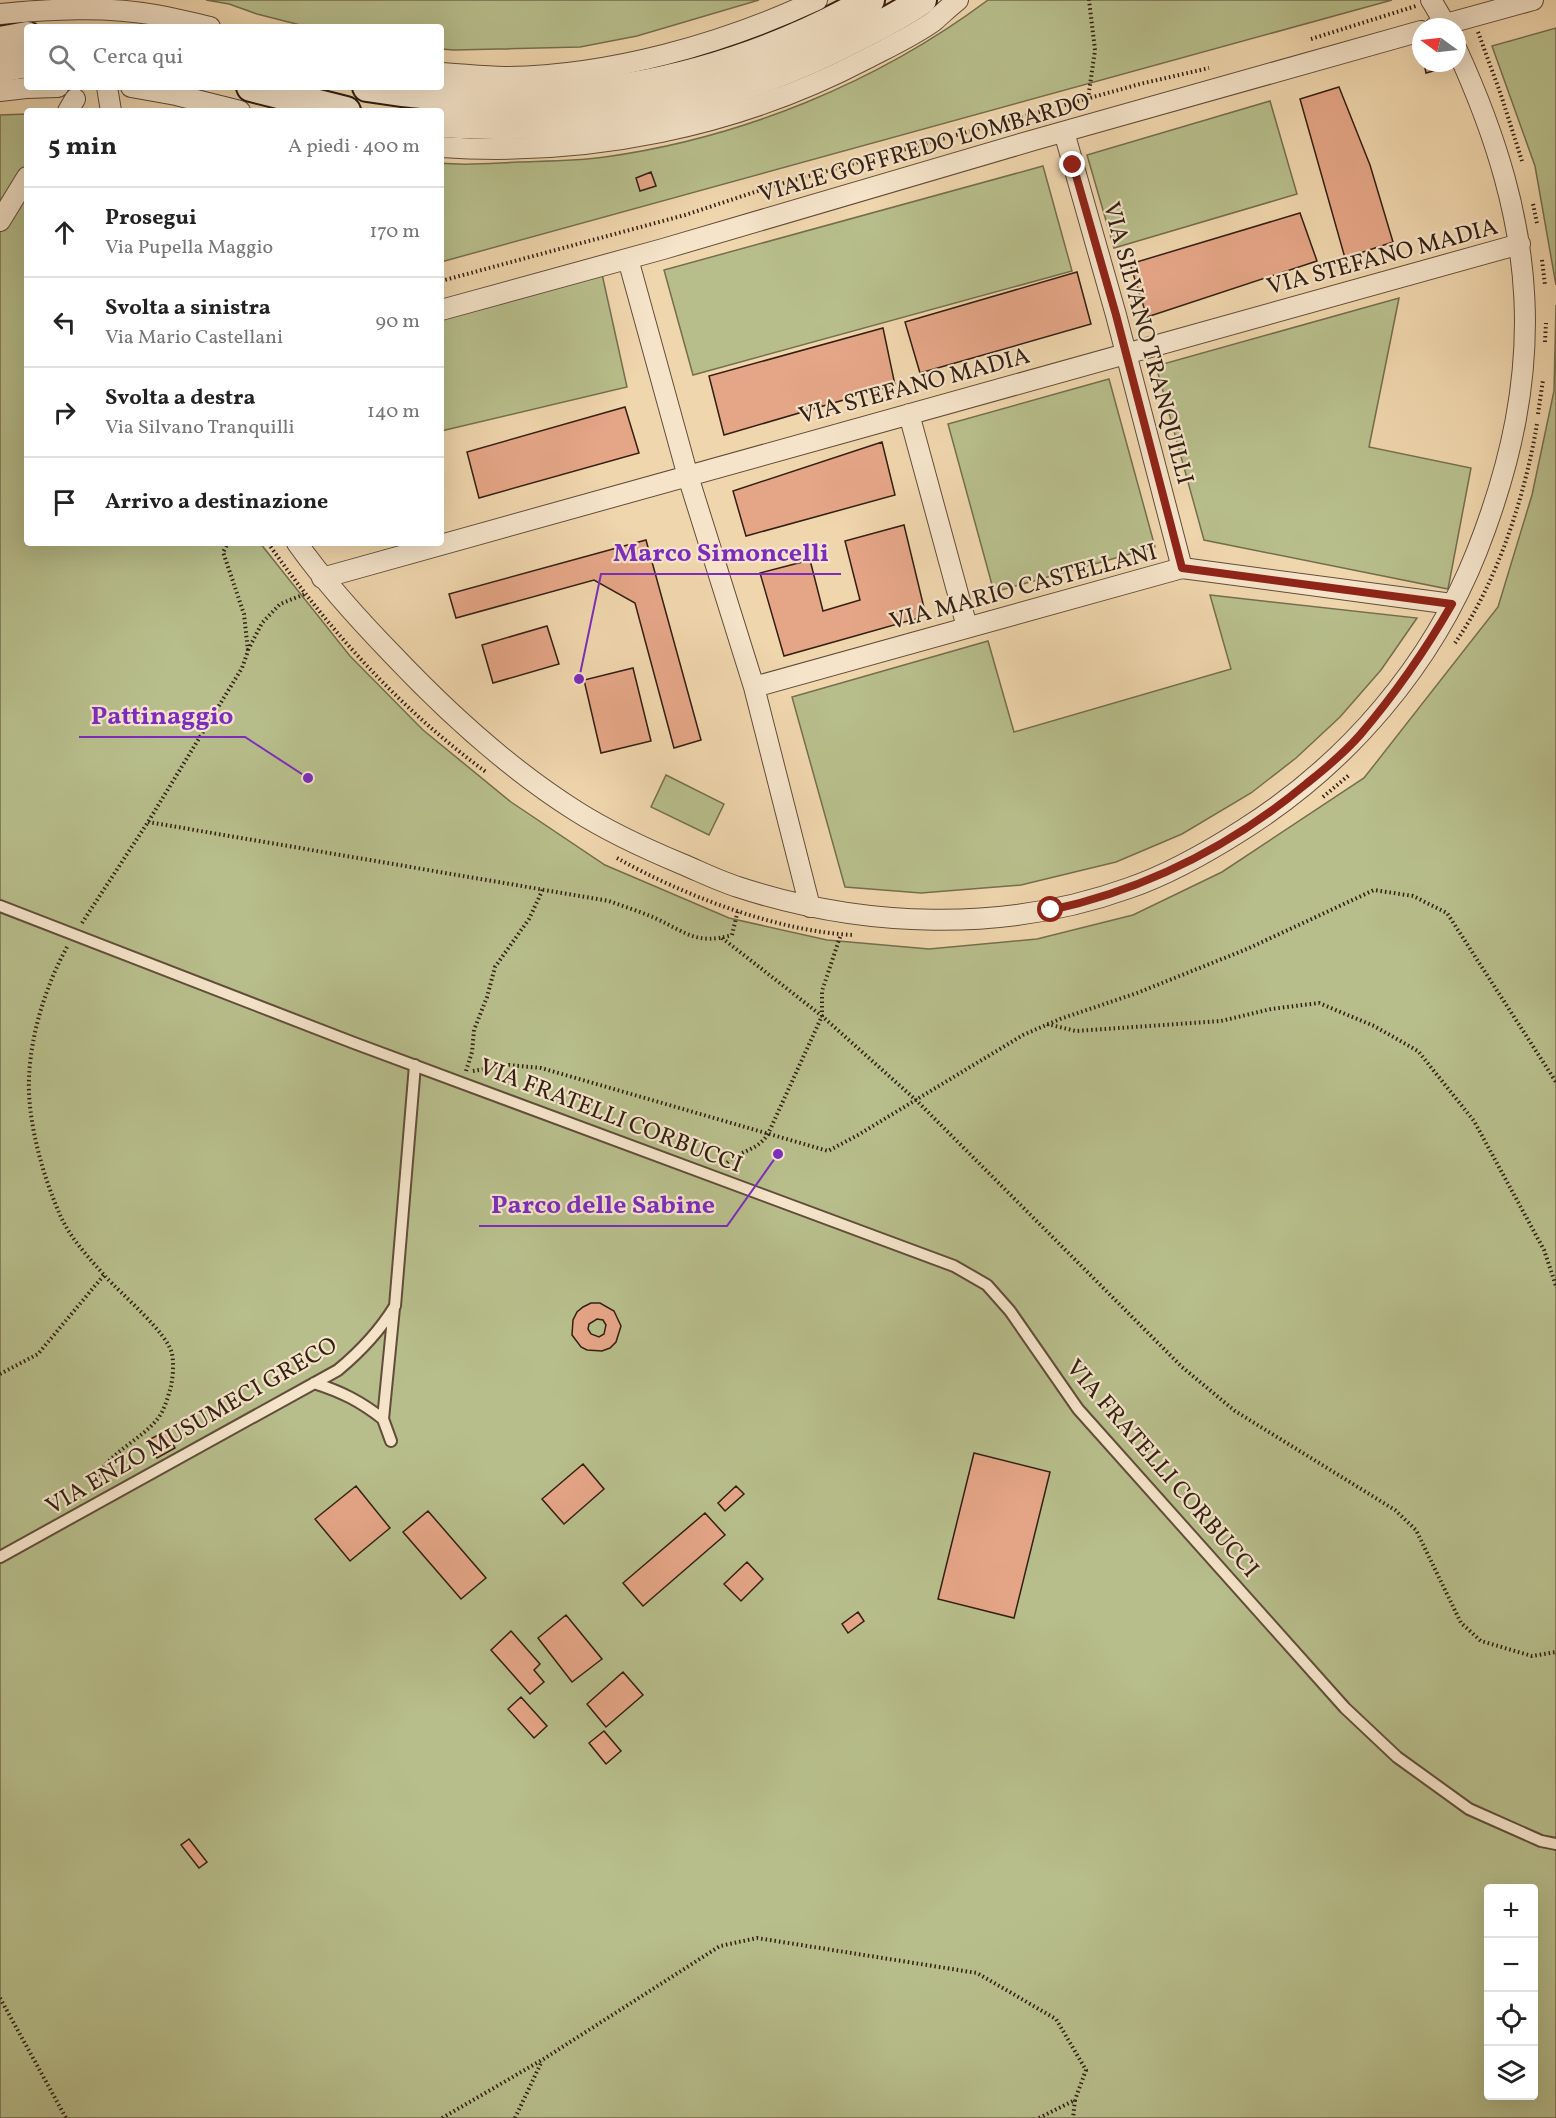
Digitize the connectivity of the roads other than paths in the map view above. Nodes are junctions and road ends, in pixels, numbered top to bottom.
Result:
1 (817, 0) edge
2 (870, 0) edge
3 (922, 0) edge
4 (958, 0) edge
5 (1533, 0) edge
6 (1431, 1) edge
7 (100, 12) edge
8 (0, 14) edge
9 (1438, 18) edge
10 (1466, 19) edge
11 (196, 24) edge
12 (1412, 34) edge
13 (24, 37) edge
14 (0, 41) edge
15 (24, 64) edge
16 (0, 68) edge
17 (1466, 72) edge
18 (444, 73) edge
19 (24, 88) edge
20 (107, 90) edge
21 (145, 90) edge
22 (263, 90) edge
23 (395, 90) edge
24 (0, 91) edge
25 (110, 108) edge
26 (226, 108) edge
27 (334, 108) edge
28 (444, 123) edge
29 (1064, 132) junction
30 (444, 147) edge
31 (24, 182) edge
32 (0, 221) edge
33 (1520, 244) junction
34 (628, 259) junction
35 (444, 309) edge
36 (1126, 353) junction
37 (909, 414) junction
38 (687, 473) junction
39 (444, 543) edge
40 (299, 546) edge
41 (433, 546) edge
42 (1182, 568) junction
43 (322, 578) junction
44 (1452, 604) junction
45 (967, 627) junction
46 (753, 687) junction
47 (0, 906) edge
48 (810, 907) junction
49 (415, 1065) junction
50 (395, 1306) junction
51 (314, 1383) junction
52 (383, 1419) junction
53 (391, 1441) dead end
54 (0, 1557) edge
55 (1556, 1844) edge

1 - 18 street
2 - 23 street
3 - 28 street
4 - 30 street
5 - 10 street
6 - 9 street
7 - 8 street
7 - 11 street
12 - 29 street, VIALE GOFFREDO LOMBARDO
13 - 14 street
15 - 16 street
17 - 33 street
19 - 24 street
20 - 25 street
21 - 26 street
22 - 27 street
29 - 34 street, VIALE GOFFREDO LOMBARDO
29 - 36 street, VIA SILVANO TRANQUILLI
31 - 32 street
33 - 36 street, VIA STEFANO MADIA
33 - 44 street
34 - 35 street, VIALE GOFFREDO LOMBARDO
34 - 38 street
36 - 37 street, VIA STEFANO MADIA
36 - 42 street, VIA SILVANO TRANQUILLI
37 - 38 street, VIA STEFANO MADIA
37 - 45 street
38 - 39 street, VIA STEFANO MADIA
38 - 46 street
40 - 43 street
41 - 43 street, VIA STEFANO MADIA
42 - 44 street, VIA MARIO CASTELLANI
42 - 45 street, VIA MARIO CASTELLANI
43 - 48 street
44 - 48 street
45 - 46 street, VIA MARIO CASTELLANI
46 - 48 street
47 - 49 lane, VIA FRATELLI CORBUCCI
49 - 50 lane, VIA ENZO MUSUMECI GRECO
49 - 55 lane, VIA FRATELLI CORBUCCI
50 - 51 lane, VIA ENZO MUSUMECI GRECO
50 - 52 lane
51 - 52 lane
51 - 54 lane, VIA ENZO MUSUMECI GRECO
52 - 53 lane

